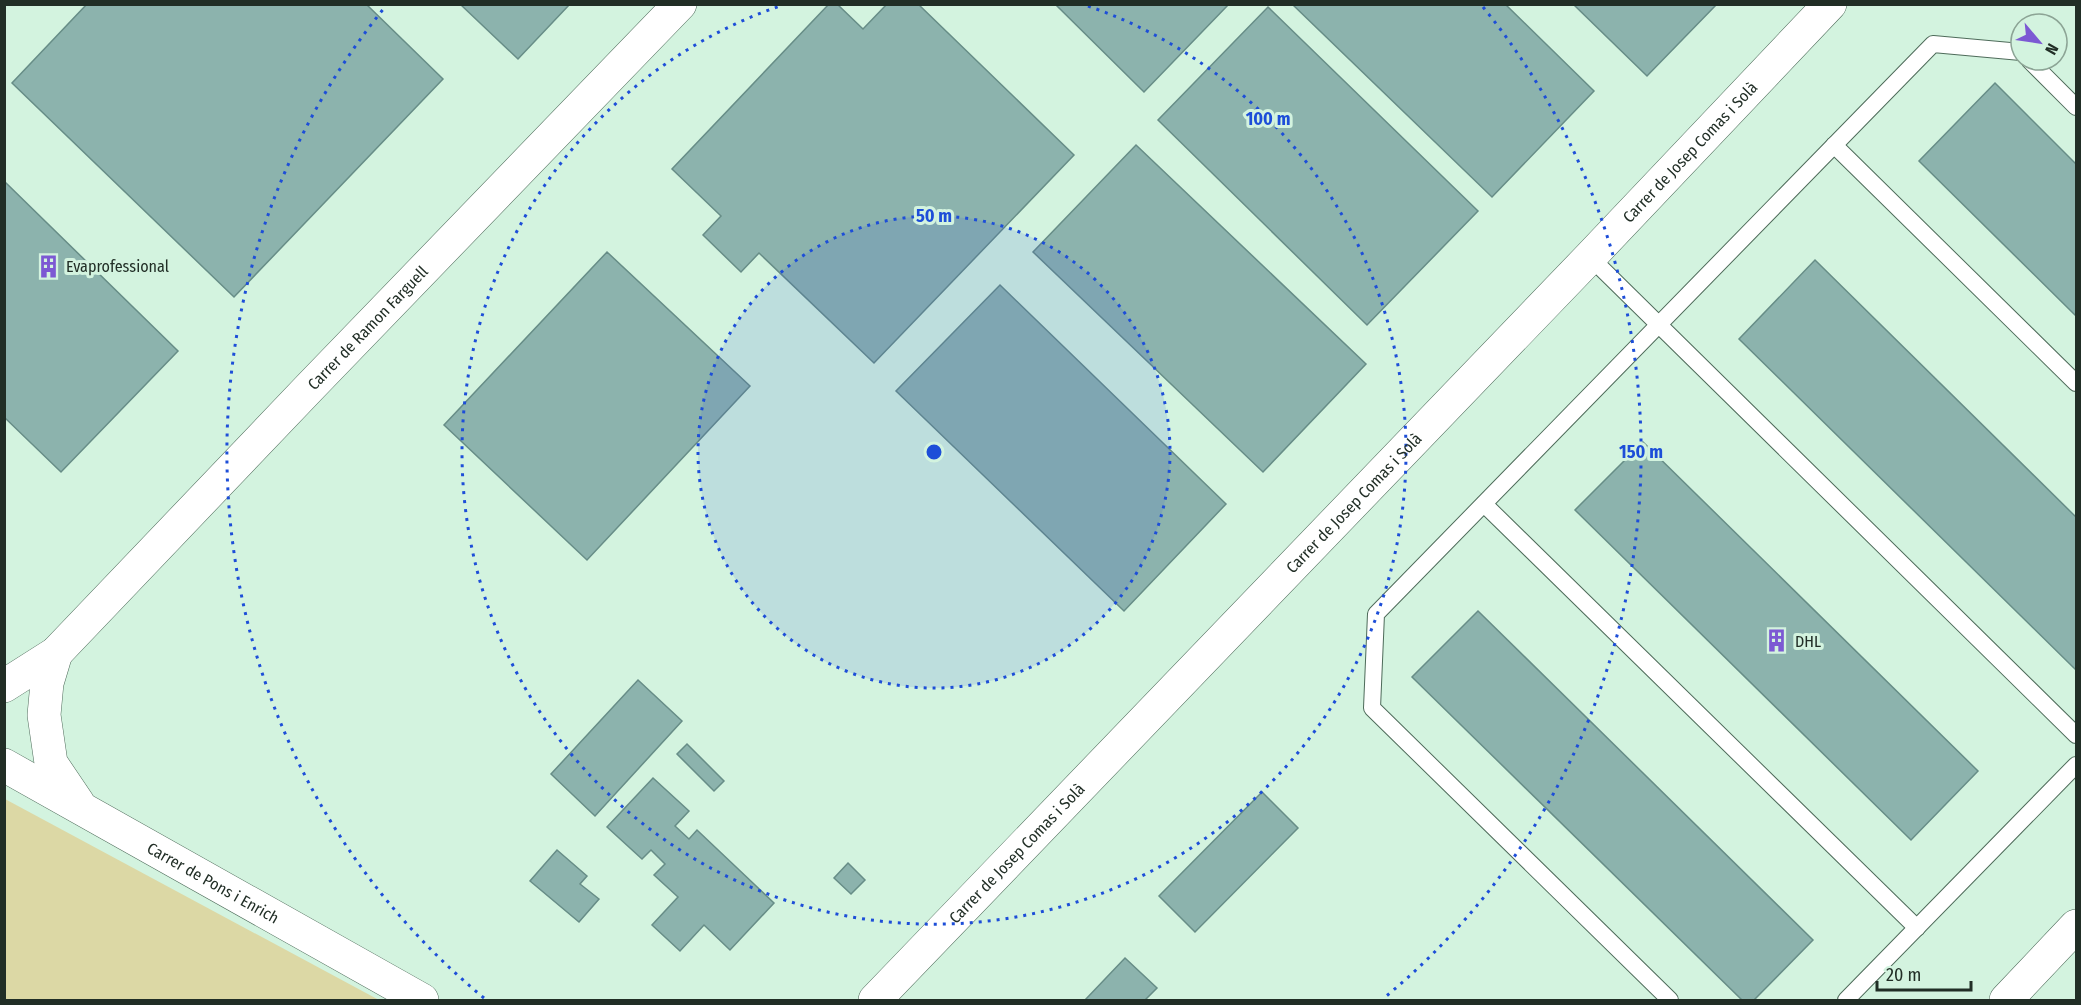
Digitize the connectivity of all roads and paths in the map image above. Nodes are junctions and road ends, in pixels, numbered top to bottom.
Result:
1 (680, 4) edge
2 (1830, 4) edge
3 (2009, 51) edge
4 (2041, 72) edge
5 (2076, 107) edge
6 (1834, 145) junction
7 (1590, 257) junction
8 (1659, 324) junction
9 (2076, 383) edge
10 (1484, 504) junction
11 (56, 653) junction
12 (4, 686) edge
13 (2076, 735) edge
14 (4, 765) edge
15 (2076, 765) edge
16 (82, 809) junction
17 (2076, 926) edge
18 (1917, 928) junction
19 (422, 1000) edge
20 (875, 1000) edge
21 (1670, 1000) edge
22 (1846, 1000) edge
23 (2006, 1000) edge

1 - 11 street, Carrer de Ramon Farguell
2 - 7 street, Carrer de Josep Comas i Solà
3 - 6 lane
4 - 5 lane
6 - 8 lane
6 - 9 lane
7 - 8 lane
7 - 20 street, Carrer de Josep Comas i Solà
8 - 10 lane
8 - 13 lane
10 - 18 lane
10 - 21 lane
11 - 12 street, Carrer de Ramon Farguell
11 - 16 street, Carrer de Ramon Farguell
14 - 16 street, Carrer de Pons i Enrich
15 - 18 lane
16 - 19 street, Carrer de Pons i Enrich
17 - 23 street
18 - 22 lane

